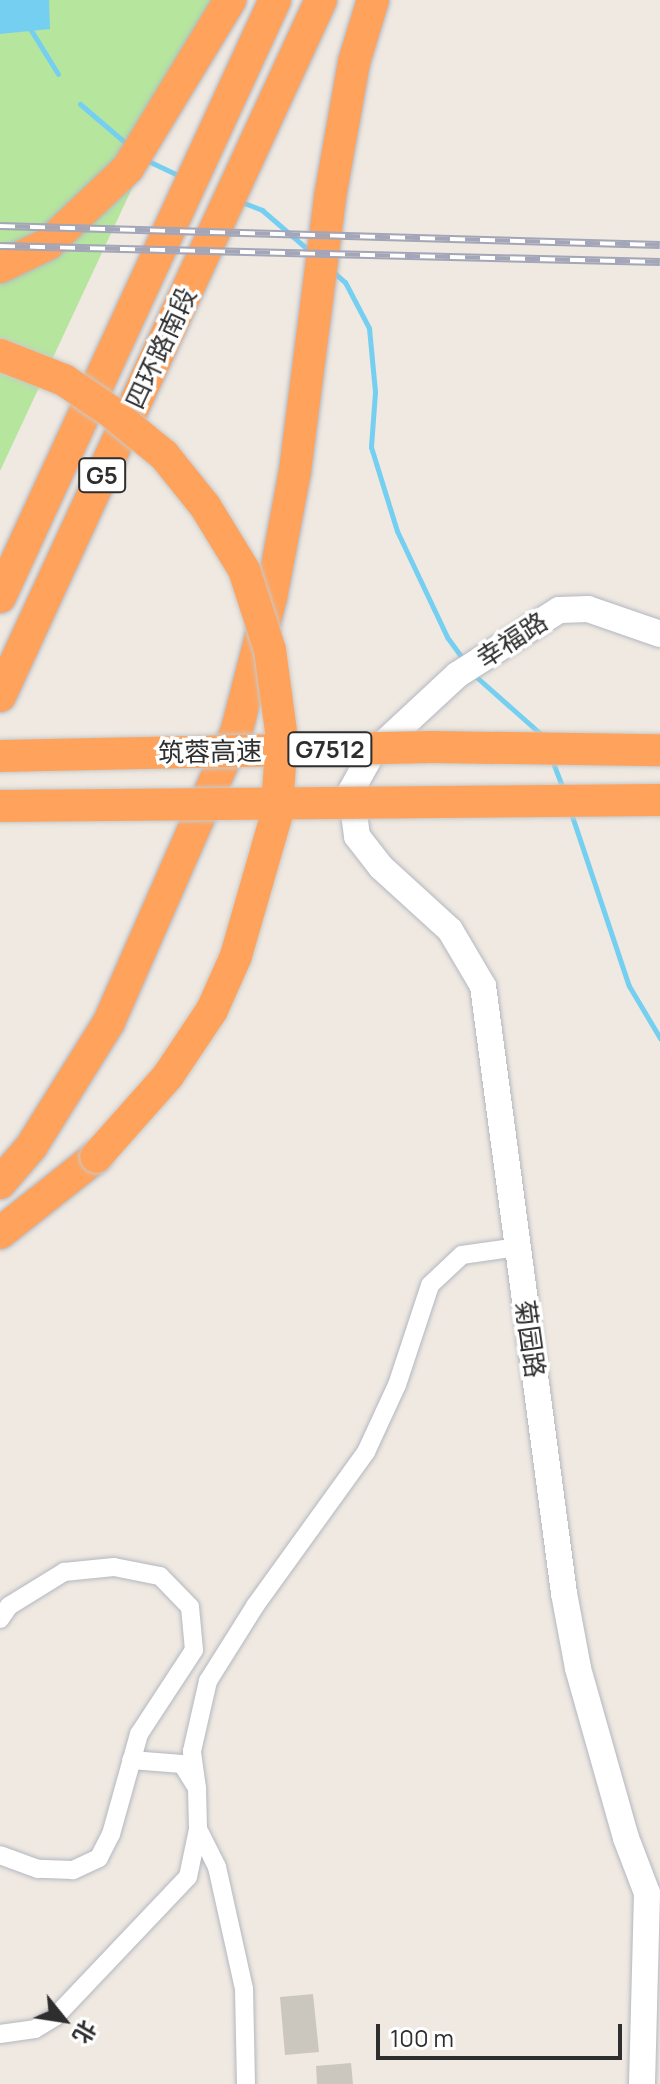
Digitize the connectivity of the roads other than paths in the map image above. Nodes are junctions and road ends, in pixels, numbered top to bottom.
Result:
1 (230, 0) edge
2 (275, 0) edge
3 (321, 0) edge
4 (373, 0) edge
5 (0, 267) edge
6 (0, 355) edge
7 (0, 597) edge
8 (660, 634) edge
9 (467, 669) joint
10 (0, 696) edge
11 (660, 750) edge
12 (0, 756) edge
13 (660, 800) edge
14 (0, 806) edge
15 (0, 1183) edge
16 (0, 1233) edge
17 (518, 1247) junction
18 (0, 1619) edge
19 (131, 1760) junction
20 (197, 1788) junction
21 (198, 1829) junction
22 (0, 1855) edge
23 (0, 2034) edge
24 (246, 2084) edge
25 (642, 2084) edge

1 - 5 highway
2 - 7 highway, 四环路南段 / G5
3 - 10 highway, 四环路南段 / G5
4 - 15 highway
6 - 16 highway, bridge
8 - 9 street, 幸福路
9 - 17 street, 菊园路
11 - 12 highway, 筑蓉高速 / G7512, bridge
13 - 14 highway, 筑蓉高速 / G7512, bridge
17 - 20 street
17 - 25 street, 菊园路
18 - 19 street
19 - 20 street
19 - 22 street
20 - 21 street
21 - 23 street
21 - 24 street

